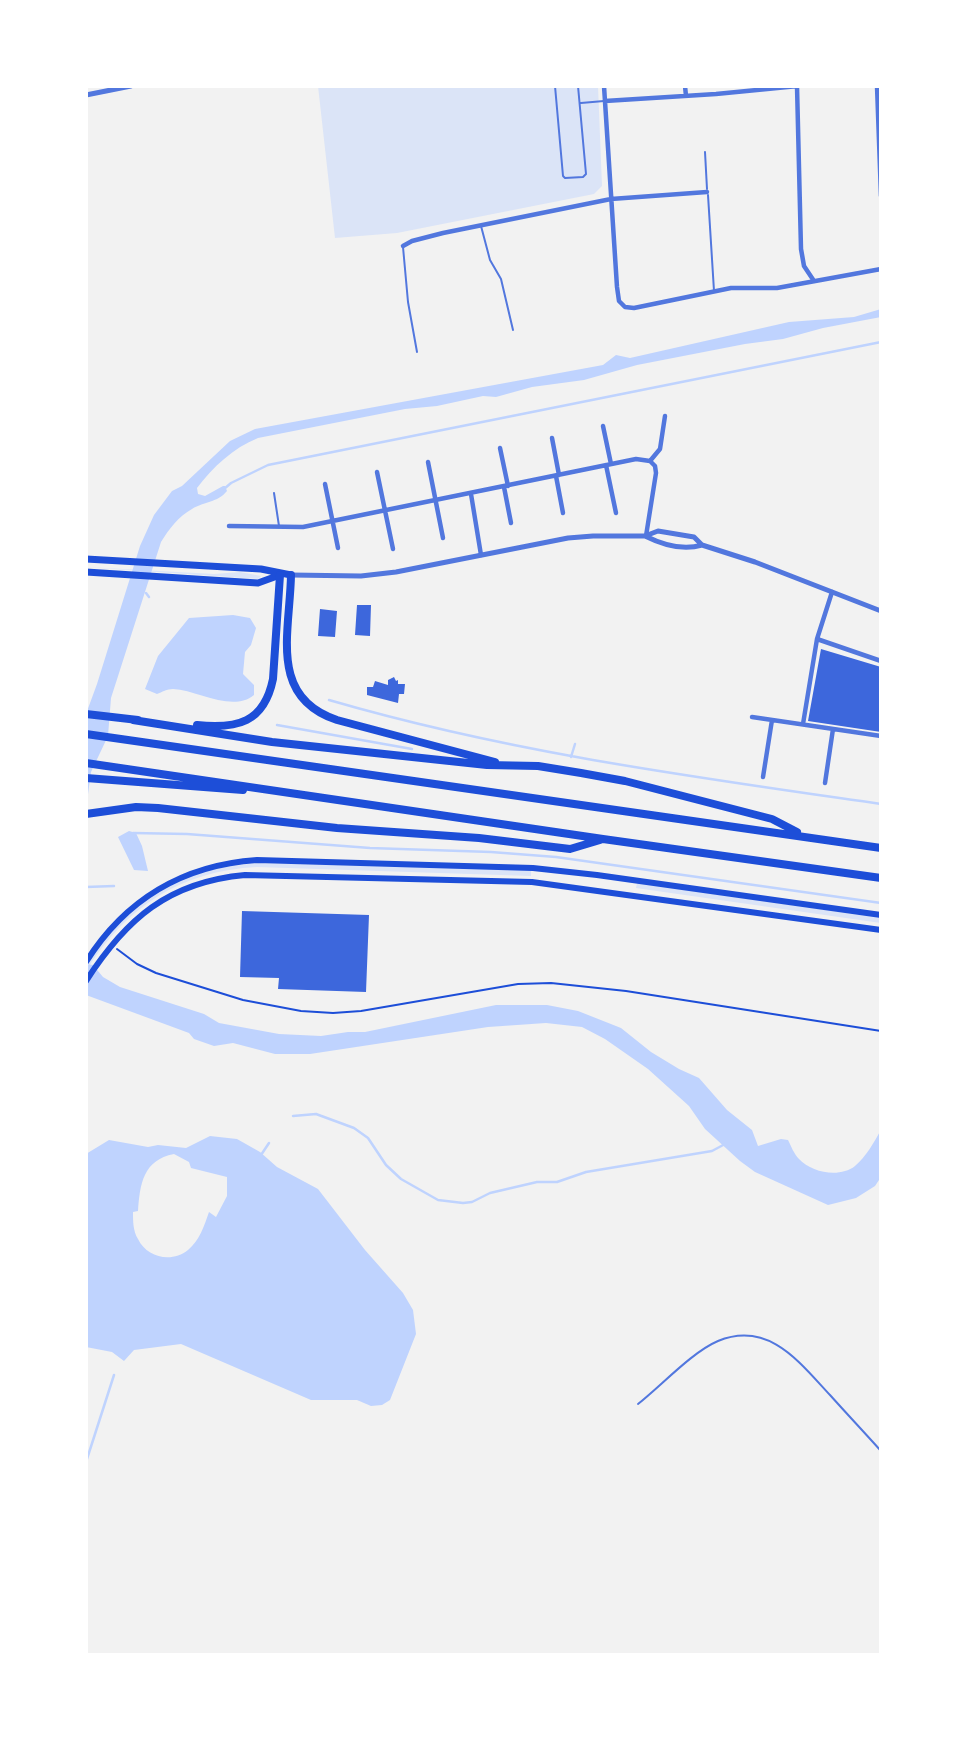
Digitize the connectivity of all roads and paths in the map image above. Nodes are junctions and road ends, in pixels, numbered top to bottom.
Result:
1 (131, 86) edge
2 (555, 86) edge
3 (578, 86) edge
4 (604, 86) edge
5 (685, 86) edge
6 (797, 86) edge
7 (877, 86) edge
8 (86, 95) edge
9 (686, 96) junction
10 (605, 101) junction
11 (579, 103) junction
12 (705, 152) dead end
13 (707, 192) junction
14 (881, 196) edge
15 (611, 199) junction
16 (481, 225) junction
17 (403, 246) joint
18 (881, 269) edge
19 (814, 281) junction
20 (714, 292) junction
21 (513, 330) dead end
22 (417, 352) dead end
23 (665, 416) dead end
24 (603, 426) dead end
25 (552, 438) dead end
26 (500, 448) dead end
27 (428, 461) dead end
28 (650, 461) junction
29 (609, 465) junction
30 (377, 472) dead end
31 (557, 476) junction
32 (325, 484) dead end
33 (506, 487) junction
34 (274, 493) dead end
35 (471, 494) junction
36 (435, 499) junction
37 (384, 510) junction
38 (563, 513) dead end
39 (616, 513) dead end
40 (333, 521) junction
41 (512, 523) dead end
42 (229, 526) dead end
43 (279, 527) junction
44 (645, 537) junction
45 (443, 538) dead end
46 (702, 545) junction
47 (338, 548) dead end
48 (393, 549) dead end
49 (481, 555) junction
50 (86, 559) edge
51 (86, 572) edge
52 (280, 575) junction
53 (291, 575) junction
54 (832, 592) junction
55 (881, 611) edge
56 (817, 639) junction
57 (881, 661) edge
58 (86, 714) edge
59 (752, 717) dead end
60 (133, 720) junction
61 (772, 720) junction
62 (803, 724) junction
63 (833, 729) junction
64 (86, 734) edge
65 (881, 736) edge
66 (86, 763) edge
67 (501, 764) junction
68 (763, 777) dead end
69 (86, 778) edge
70 (825, 783) dead end
71 (319, 796) junction
72 (86, 814) edge
73 (802, 835) junction
74 (603, 839) junction
75 (881, 848) edge
76 (423, 864) junction
77 (423, 878) junction
78 (881, 878) edge
79 (721, 892) junction
80 (719, 907) junction
81 (881, 915) edge
82 (881, 930) edge
83 (115, 947) dead end
84 (86, 962) edge
85 (86, 981) edge
86 (881, 1031) edge
87 (638, 1405) dead end
88 (881, 1451) edge

1 - 8 street
2 - 11 lane
3 - 11 lane
4 - 10 street
5 - 9 street
6 - 9 street
6 - 19 street
7 - 14 street
9 - 10 street
10 - 11 lane
10 - 15 street
12 - 13 lane
13 - 15 street
13 - 20 lane
15 - 16 street
15 - 20 street
16 - 17 street
16 - 21 lane
17 - 22 lane
18 - 19 street
19 - 20 street
23 - 28 street
24 - 29 street
25 - 31 street
26 - 33 street
27 - 36 street
28 - 29 street
28 - 44 street
29 - 31 street
29 - 39 street
30 - 37 street
31 - 33 street
31 - 38 street
32 - 40 street
33 - 35 street
33 - 41 street
34 - 43 lane
35 - 36 street
35 - 49 street
36 - 37 street
36 - 45 street
37 - 40 street
37 - 48 street
40 - 43 street
40 - 47 street
42 - 43 street
44 - 46 street
44 - 46 street
44 - 49 street
46 - 54 street
49 - 53 street
50 - 52 highway
51 - 52 highway
52 - 53 highway
52 - 60 highway
53 - 67 highway
54 - 55 street
54 - 56 street
56 - 57 street
56 - 62 street
58 - 60 highway
59 - 61 street
60 - 67 highway
61 - 62 street
61 - 68 street
62 - 63 street
63 - 65 street
63 - 70 street
64 - 73 highway
66 - 71 highway
67 - 73 highway
69 - 71 highway
71 - 74 highway
72 - 74 highway
73 - 75 highway
74 - 78 highway
76 - 77 main road
76 - 79 main road
76 - 84 main road
77 - 80 main road
77 - 85 main road
79 - 80 main road
79 - 81 main road
80 - 82 main road
83 - 86 path
87 - 88 lane

